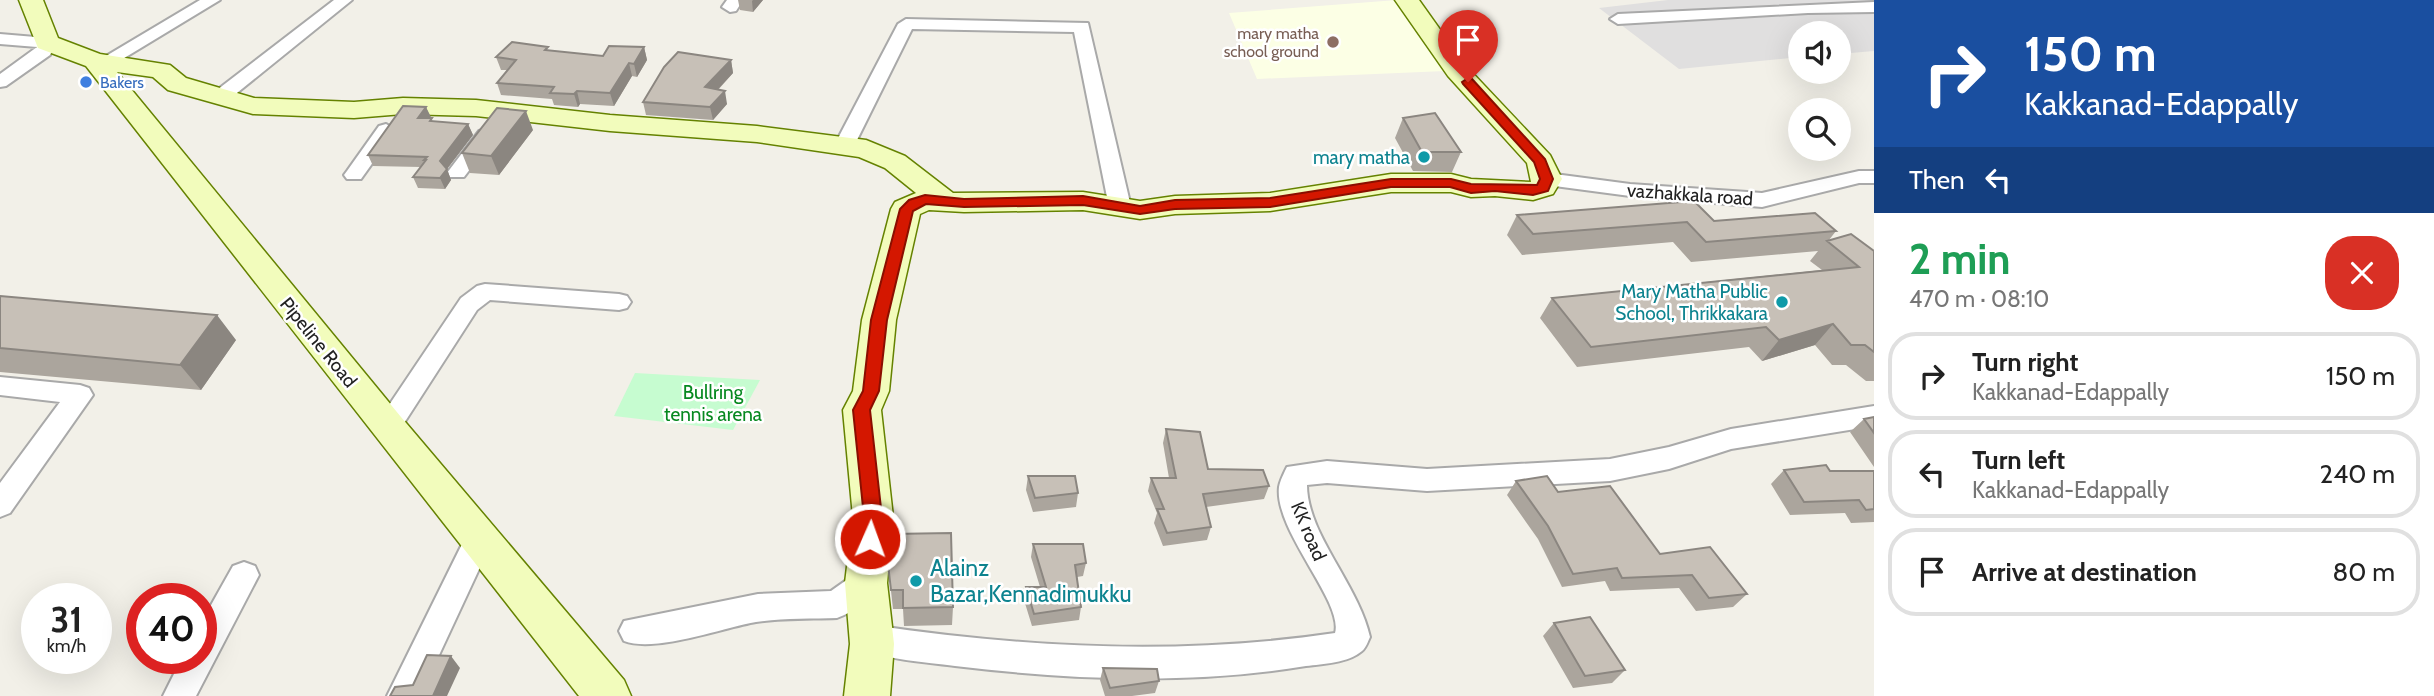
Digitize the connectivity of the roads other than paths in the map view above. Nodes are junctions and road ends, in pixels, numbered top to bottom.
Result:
1 (31, 0) edge
2 (212, 0) edge
3 (344, 0) edge
4 (1407, 0) edge
5 (1874, 8) edge
6 (1618, 19) dead end
7 (0, 39) edge
8 (47, 43) junction
9 (100, 62) junction
10 (0, 82) edge
11 (220, 97) junction
12 (403, 106) junction
13 (504, 111) junction
14 (844, 146) junction
15 (457, 173) dead end
16 (354, 175) dead end
17 (1874, 177) edge
18 (1546, 179) junction
19 (946, 202) junction
20 (1120, 207) junction
21 (619, 302) dead end
22 (0, 386) edge
23 (1874, 416) edge
24 (388, 427) junction
25 (0, 505) edge
26 (480, 537) junction
27 (244, 575) dead end
28 (866, 583) junction
29 (217, 625) edge
30 (635, 631) dead end
31 (872, 639) junction
32 (190, 674) edge
33 (178, 696) edge
34 (403, 696) edge
35 (608, 696) edge
36 (867, 696) edge

1 - 8 street
2 - 9 street
3 - 11 street
4 - 18 street
5 - 6 street
7 - 8 street
8 - 9 street
8 - 10 street
9 - 11 street
9 - 24 street, Pipeline Road
11 - 12 street
12 - 13 street
12 - 16 street
13 - 14 street
13 - 15 street
14 - 19 street
14 - 20 street
17 - 18 street, vazhakkala road
18 - 20 street
19 - 20 street
19 - 28 street
21 - 24 street
22 - 25 street
23 - 31 street, KK road
24 - 26 street, Pipeline Road
26 - 34 street
26 - 35 street, Pipeline Road
27 - 29 street
28 - 30 street
28 - 31 street
31 - 36 street
32 - 33 street

